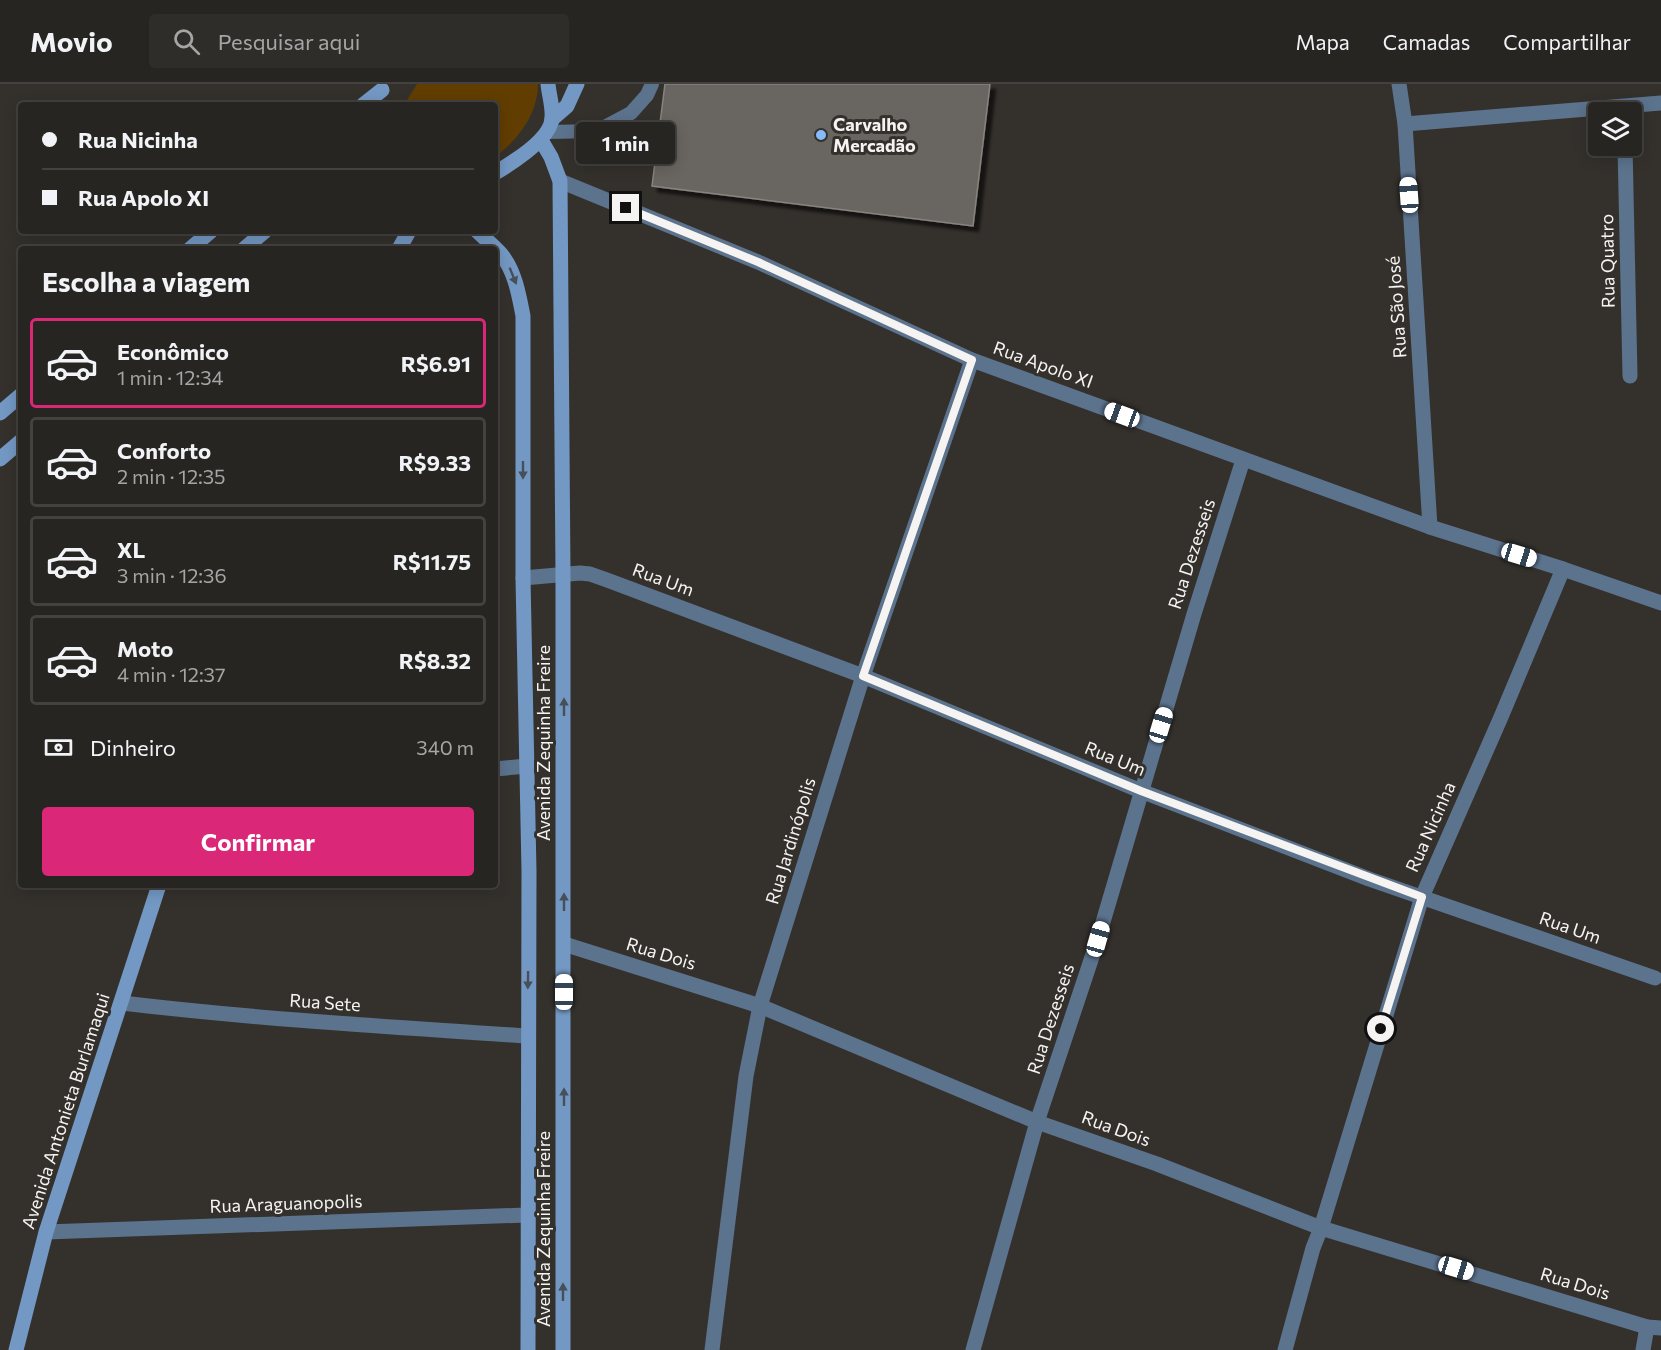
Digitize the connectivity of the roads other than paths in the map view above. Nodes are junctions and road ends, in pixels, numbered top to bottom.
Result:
1 (548, 84) edge
2 (577, 84) edge
3 (652, 84) edge
4 (1399, 84) edge
5 (384, 93) edge
6 (368, 102) edge
7 (1661, 104) edge
8 (1642, 107) edge
9 (1588, 111) edge
10 (1405, 124) junction
11 (547, 130) junction
12 (1625, 156) edge
13 (498, 171) edge
14 (560, 181) junction
15 (208, 234) edge
16 (262, 234) edge
17 (480, 234) edge
18 (194, 246) edge
19 (248, 246) edge
20 (493, 246) edge
21 (498, 251) edge
22 (972, 360) junction
23 (1630, 376) dead end
24 (18, 398) edge
25 (0, 413) edge
26 (18, 444) edge
27 (0, 459) edge
28 (1243, 460) junction
29 (1430, 527) junction
30 (1563, 569) junction
31 (563, 576) junction
32 (523, 578) junction
33 (1661, 603) edge
34 (863, 676) junction
35 (527, 766) junction
36 (498, 769) edge
37 (1141, 791) junction
38 (158, 888) edge
39 (1422, 897) junction
40 (564, 944) junction
41 (1655, 978) dead end
42 (122, 1003) junction
43 (760, 1006) junction
44 (527, 1036) junction
45 (1037, 1122) junction
46 (527, 1215) junction
47 (1321, 1228) junction
48 (46, 1232) junction
49 (1654, 1328) edge
50 (16, 1350) edge
51 (528, 1350) edge
52 (563, 1350) edge
53 (712, 1350) edge
54 (973, 1350) edge
55 (1285, 1350) edge
56 (1643, 1350) edge

1 - 11 main road, Avenida Zequinha Freire
2 - 11 main road
3 - 11 lane
4 - 10 street, Rua São José
5 - 6 main road
7 - 8 street
9 - 10 street
10 - 29 street, Rua São José
11 - 13 main road
11 - 14 main road, Avenida Zequinha Freire
12 - 23 street, Rua Quatro
14 - 22 street, Rua Apolo XI
14 - 31 main road, Avenida Zequinha Freire
15 - 18 main road
16 - 19 main road
17 -> 20 main road, Avenida Zequinha Freire
21 -> 32 main road, Avenida Zequinha Freire
22 - 28 street, Rua Apolo XI
22 - 34 street, Rua Jardinópolis
24 - 25 main road
26 - 27 main road
28 - 29 street, Rua Apolo XI
28 - 37 street, Rua Dezesseis
29 - 30 street, Rua Apolo XI
30 - 33 street, Rua Apolo XI
30 - 39 street, Rua Nicinha
31 - 32 street, Rua Um
31 - 34 street, Rua Um
40 -> 31 main road, Avenida Zequinha Freire
32 - 35 main road, Avenida Zequinha Freire
34 - 37 street, Rua Um
34 - 43 street, Rua Jardinópolis
35 - 36 street
35 -> 44 main road, Avenida Zequinha Freire
37 - 39 street, Rua Um
37 - 45 street, Rua Dezesseis
38 - 42 main road, Avenida Antonieta Burlamaqui
39 - 41 street, Rua Um
39 - 47 street, Rua Nicinha
40 - 43 street, Rua Dois
52 -> 40 main road, Avenida Zequinha Freire
42 - 44 street, Rua Sete
42 - 48 main road, Avenida Antonieta Burlamaqui
43 - 45 street, Rua Dois
43 - 53 street, Rua Jardinópolis
44 - 46 main road, Avenida Zequinha Freire
45 - 47 street, Rua Dois
45 - 54 street, Rua Dezesseis
46 - 48 street, Rua Araguanopolis
46 - 51 main road, Avenida Zequinha Freire
47 - 49 street, Rua Dois
47 - 55 street, Rua Nicinha
48 - 50 main road, Avenida Antonieta Burlamaqui
49 - 56 street

